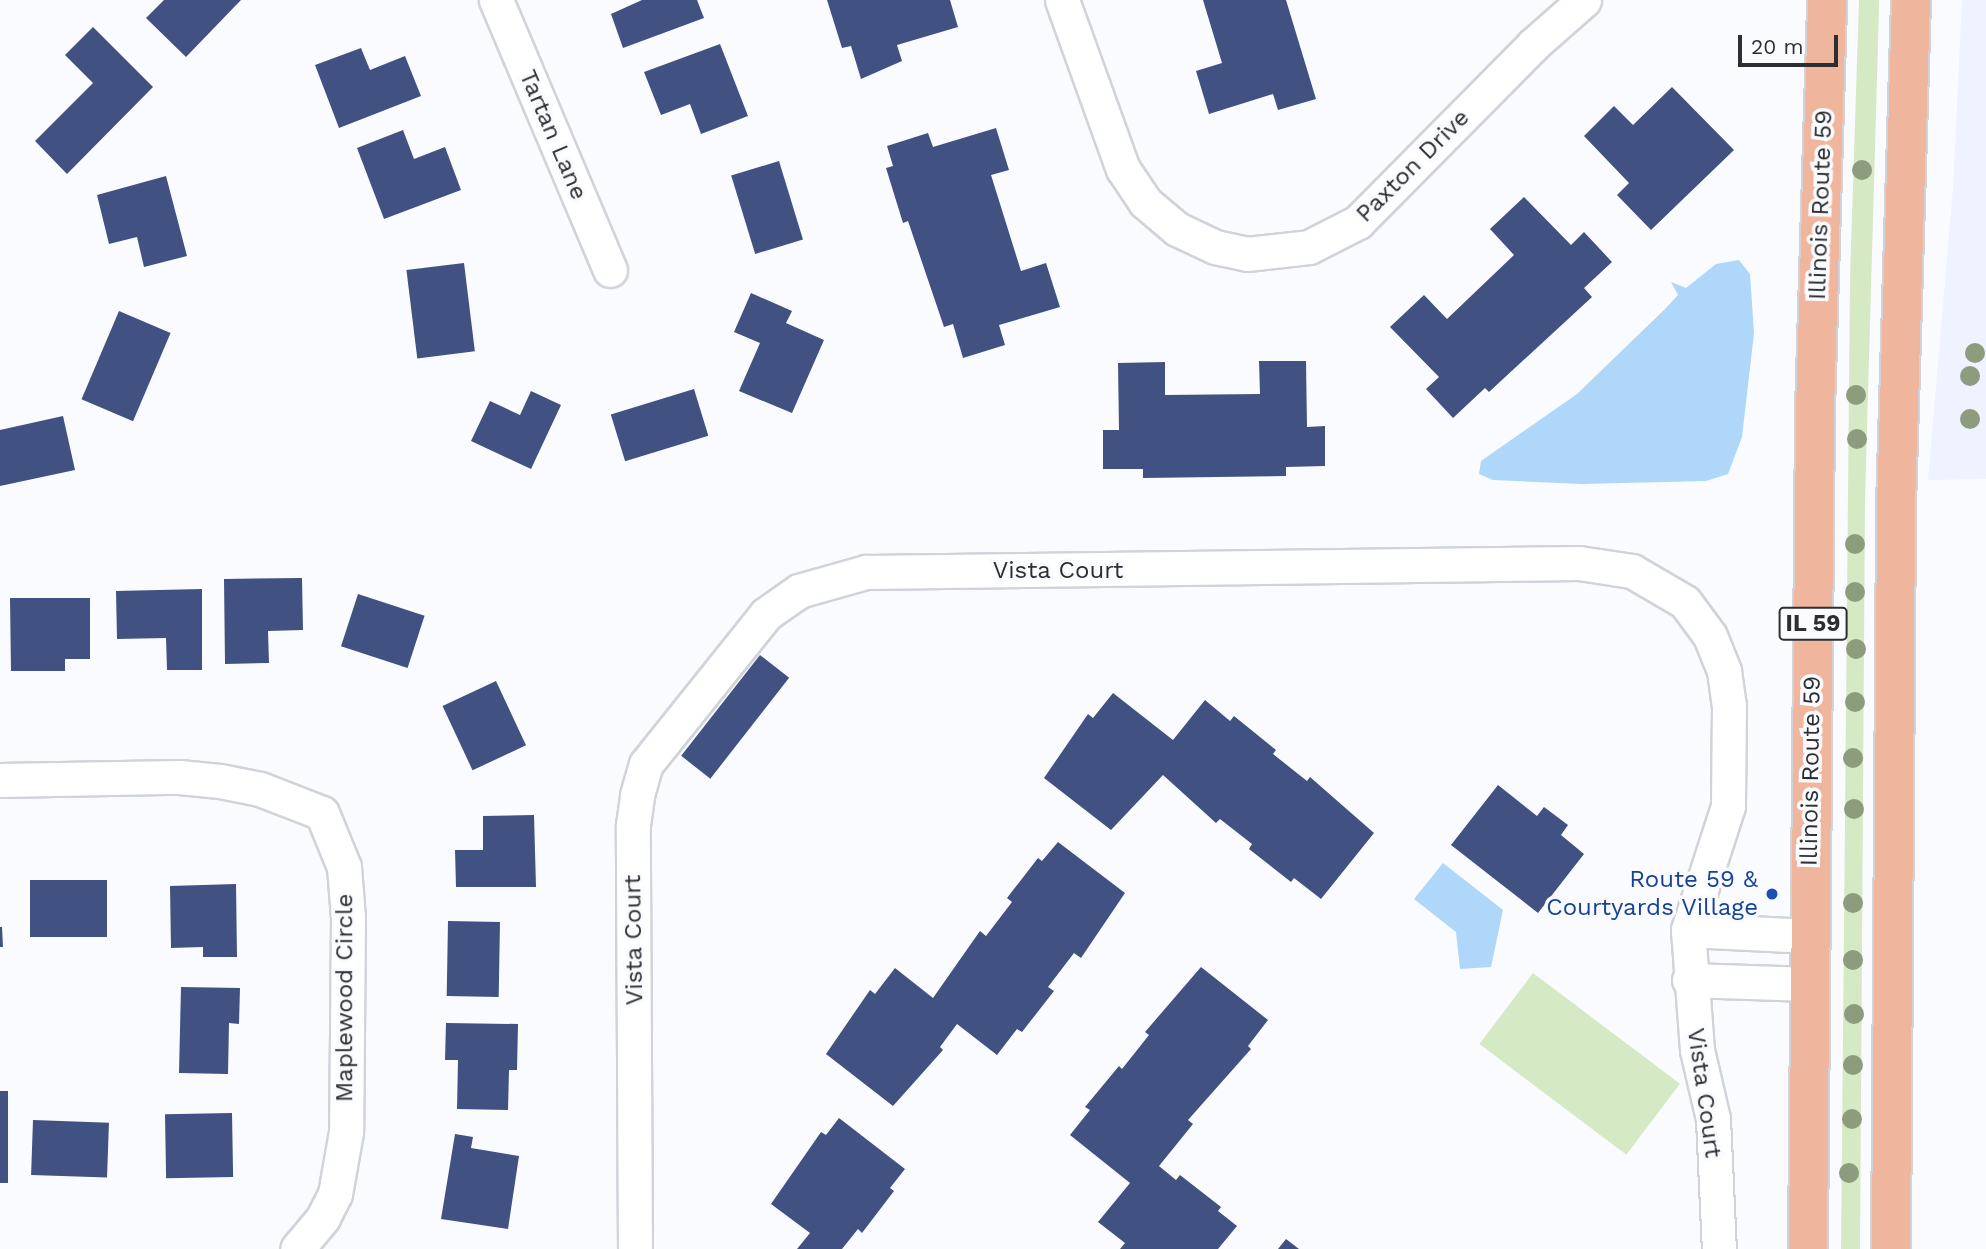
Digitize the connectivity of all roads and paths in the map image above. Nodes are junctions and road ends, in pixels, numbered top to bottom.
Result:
1 (496, 0) edge
2 (1062, 0) edge
3 (1584, 0) edge
4 (1828, 0) edge
5 (1911, 0) edge
6 (610, 270) dead end
7 (0, 780) edge
8 (1688, 930) junction
9 (1810, 936) junction
10 (1689, 980) junction
11 (1809, 984) junction
12 (297, 1249) edge
13 (635, 1249) edge
14 (1719, 1249) edge
15 (1808, 1249) edge
16 (1891, 1249) edge

1 - 6 street, Tartan Lane
2 - 3 street, Paxton Drive
4 - 9 main road, Illinois Route 59 / IL 59
5 - 16 main road
7 - 12 street, Maplewood Circle
8 - 9 street
8 - 10 street, Vista Court
8 - 13 street, Vista Court
9 - 11 main road, Illinois Route 59 / IL 59
10 - 11 street
10 - 14 street, Vista Court
11 - 15 main road, Illinois Route 59 / IL 59

